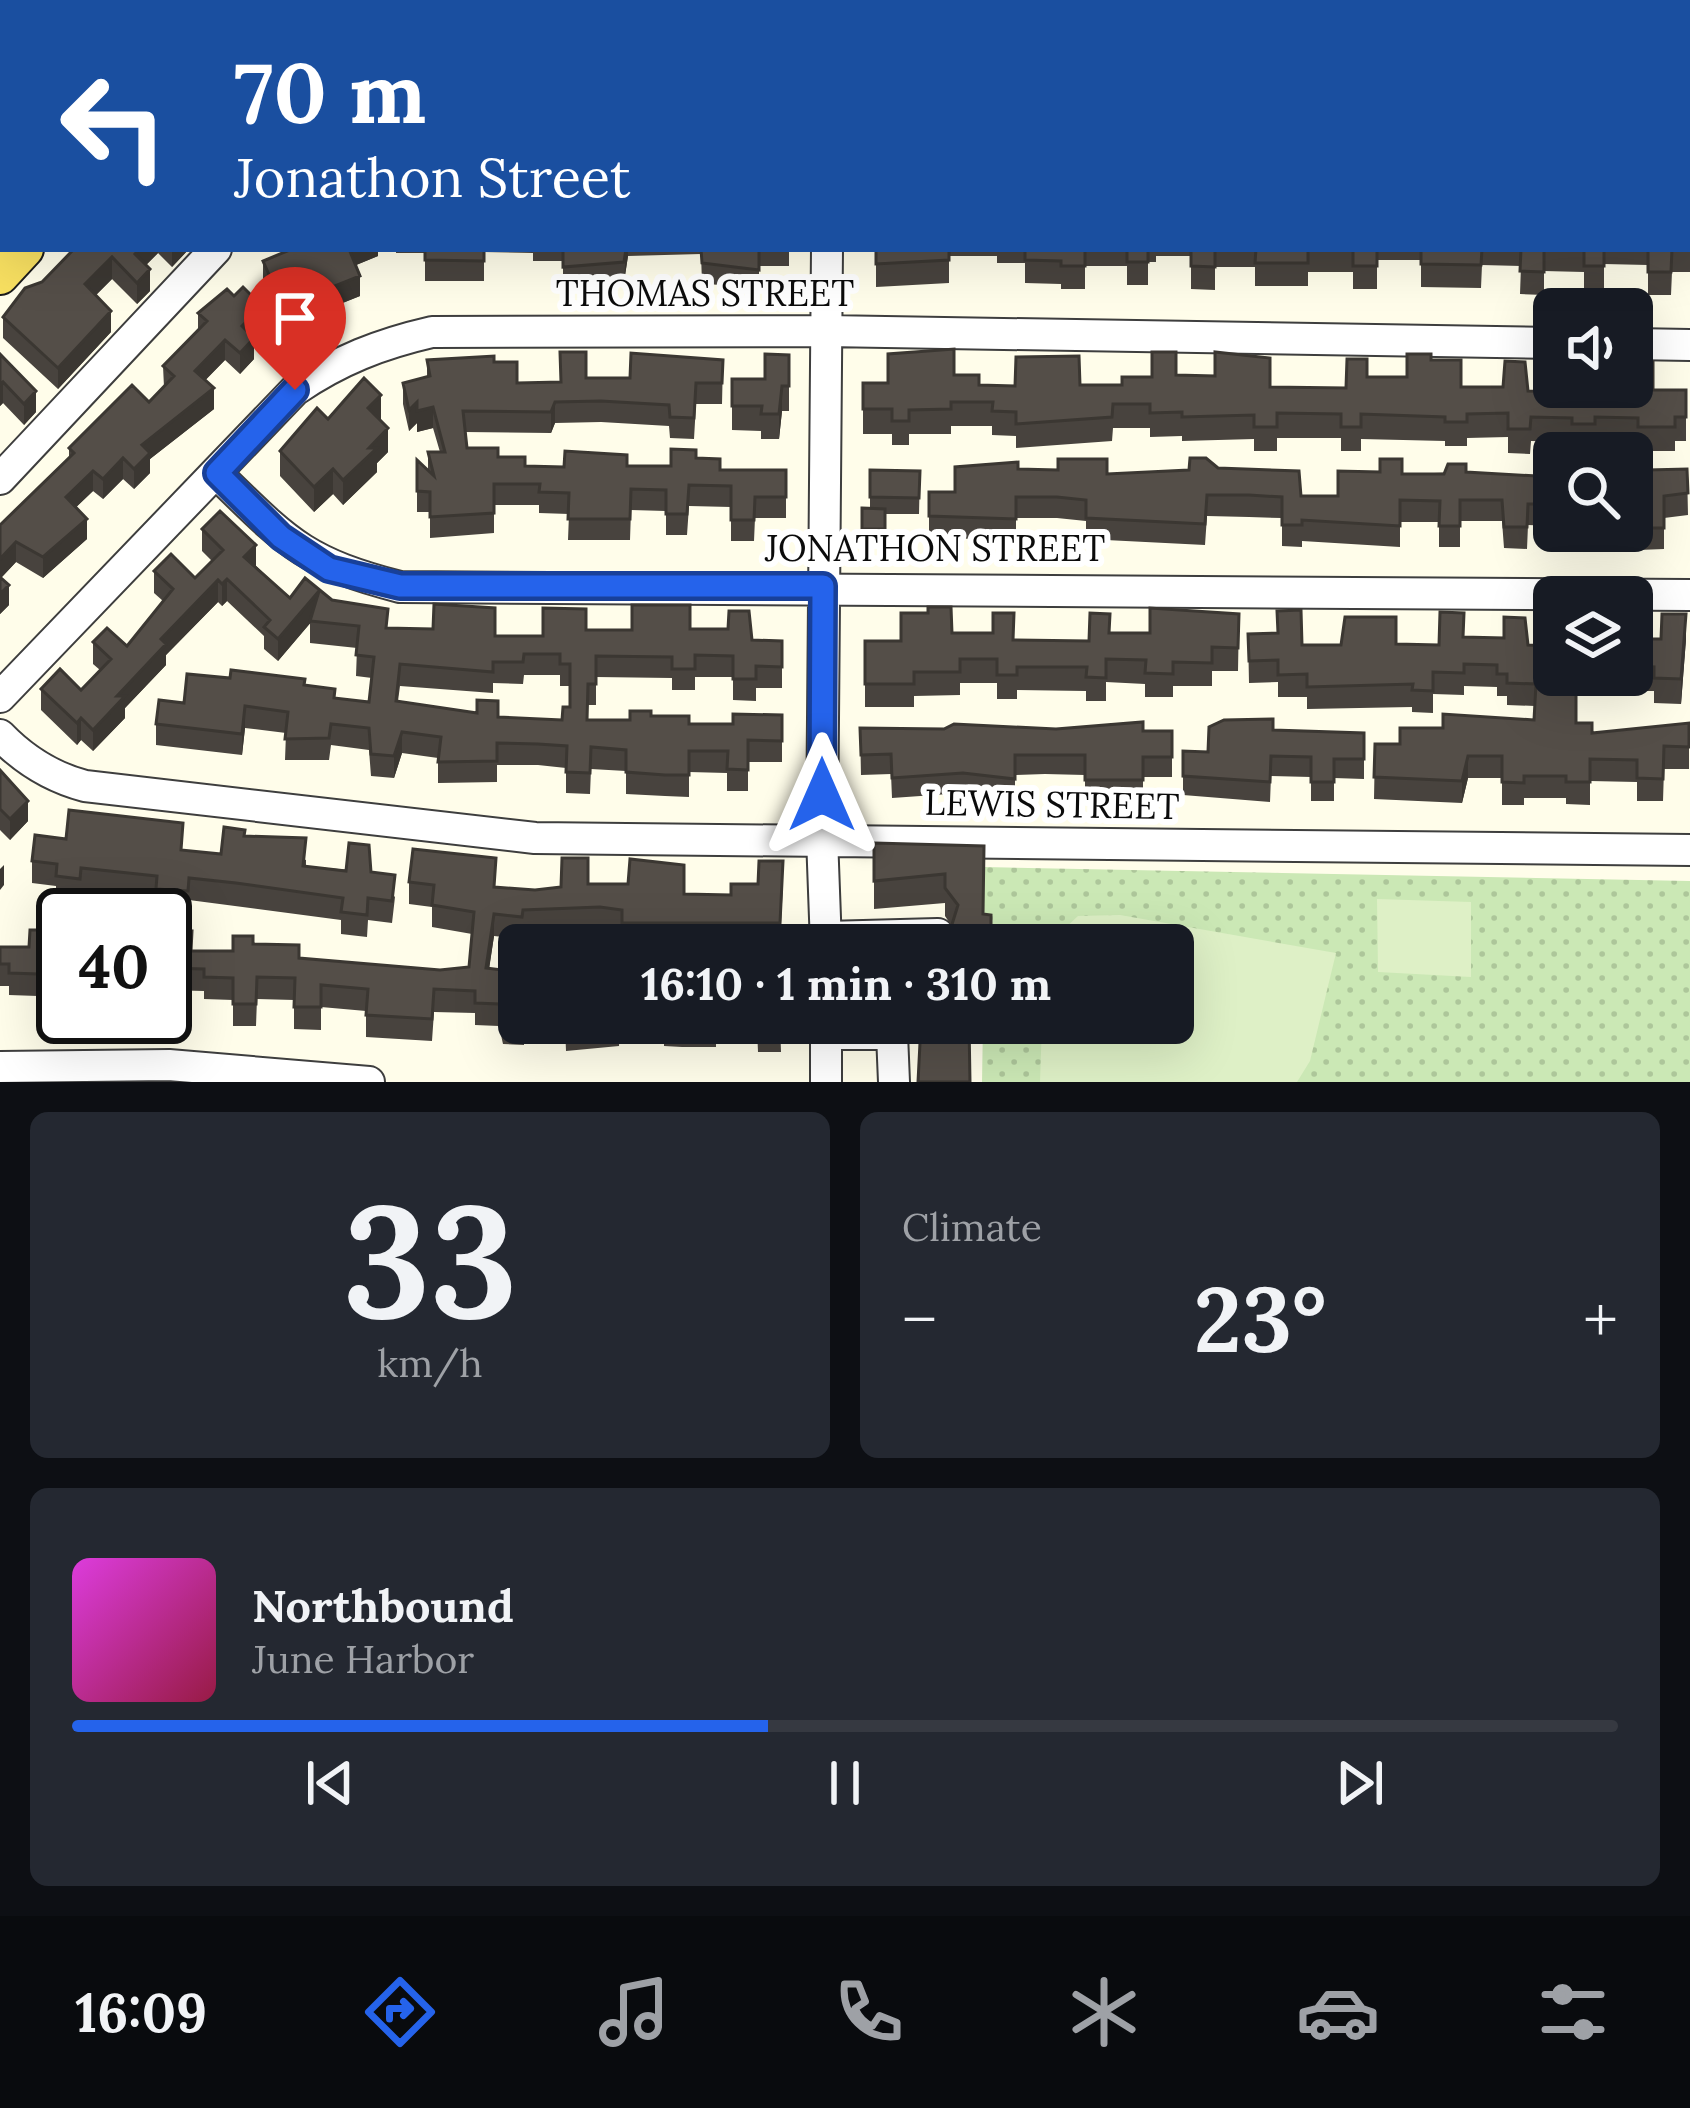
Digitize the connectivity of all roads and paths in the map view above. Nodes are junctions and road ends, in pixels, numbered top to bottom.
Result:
1 (22, 252) edge
2 (213, 252) edge
3 (827, 252) edge
4 (0, 276) edge
5 (827, 331) junction
6 (1533, 343) edge
7 (1653, 344) edge
8 (1690, 345) edge
9 (217, 473) junction
10 (0, 479) edge
11 (823, 586) junction
12 (1690, 596) edge
13 (0, 697) edge
14 (0, 735) edge
15 (822, 837) junction
16 (1690, 850) edge
17 (825, 924) edge
18 (826, 1044) edge
19 (893, 1044) edge
20 (0, 1067) edge
21 (369, 1082) edge
22 (826, 1082) edge
23 (895, 1082) edge

1 - 4 main road
2 - 10 street
3 - 5 street
5 - 6 street, THOMAS STREET
5 - 9 street, THOMAS STREET
5 - 11 street
7 - 8 street
9 - 11 street, JONATHON STREET
9 - 13 street, THOMAS STREET
11 - 12 street, JONATHON STREET
11 - 15 street
14 - 15 street, LEWIS STREET
15 - 16 street, LEWIS STREET
15 - 17 street
18 - 22 street
19 - 23 street
20 - 21 street

